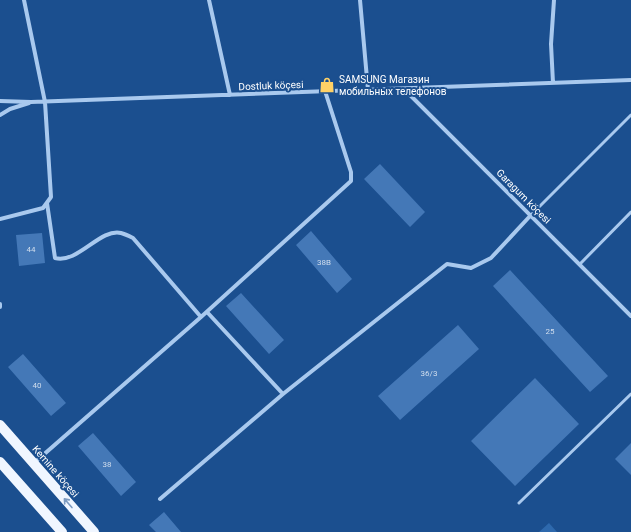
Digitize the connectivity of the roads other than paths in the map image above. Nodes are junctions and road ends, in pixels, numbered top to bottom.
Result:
1 (24, 0) edge
2 (209, 0) edge
3 (360, 0) edge
4 (554, 0) edge
5 (631, 80) edge
6 (553, 83) junction
7 (404, 89) junction
8 (368, 90) junction
9 (325, 91) junction
10 (230, 95) junction
11 (0, 101) edge
12 (31, 102) junction
13 (45, 102) junction
14 (0, 115) edge
15 (631, 115) edge
16 (47, 203) junction
17 (631, 212) edge
18 (531, 215) junction
19 (0, 219) edge
20 (580, 264) junction
21 (207, 312) junction
22 (631, 316) edge
23 (201, 317) junction
24 (283, 394) junction
25 (631, 394) edge
26 (0, 425) edge
27 (0, 462) edge
28 (33, 463) junction
29 (160, 499) dead end
30 (519, 503) dead end
31 (62, 532) edge
32 (94, 532) edge

1 - 13 street
2 - 10 street
3 - 8 street
4 - 6 street
5 - 6 street, Dostluk köçesi
6 - 7 street, Dostluk köçesi
7 - 8 street, Dostluk köçesi
7 - 18 street, Garagum köçesi
8 - 9 street, Dostluk köçesi
9 - 10 street, Dostluk köçesi
9 - 21 street
10 - 13 street, Dostluk köçesi
11 - 12 street, Dostluk köçesi
12 - 13 street, Dostluk köçesi
12 - 14 street
13 - 16 street
15 - 18 lane
16 - 19 street
16 - 23 street
17 - 20 lane
18 - 20 street, Garagum köçesi
18 - 24 street
20 - 22 street, Garagum köçesi
21 - 23 street
21 - 24 street
23 - 28 street
24 - 29 street
25 - 30 lane
26 - 28 main road, Kemine köçesi
27 - 31 main road
32 -> 28 main road, Kemine köçesi

